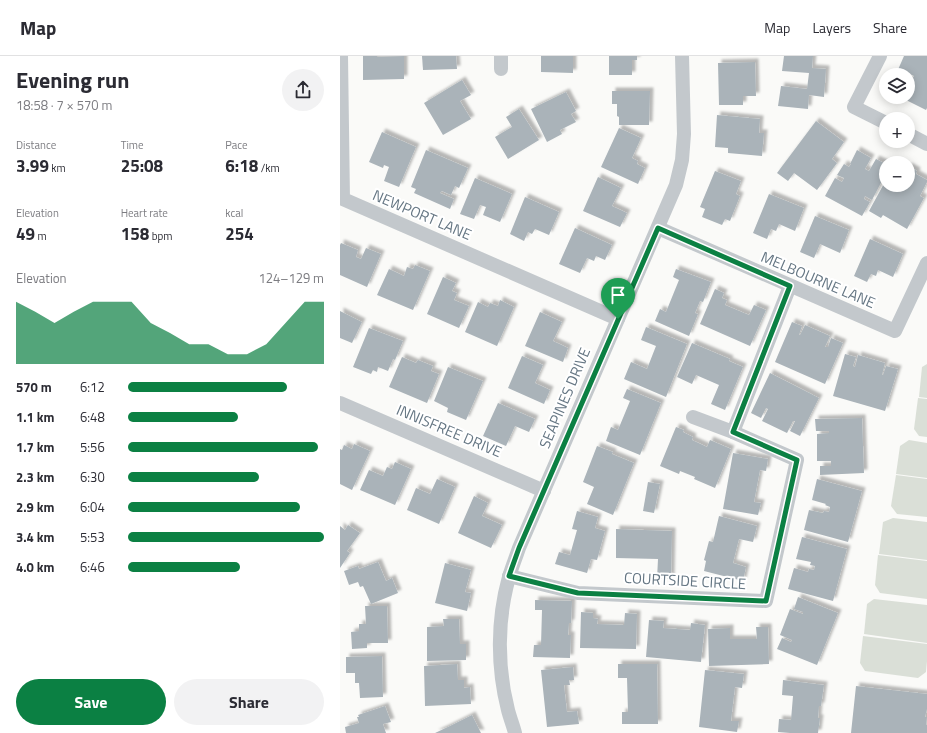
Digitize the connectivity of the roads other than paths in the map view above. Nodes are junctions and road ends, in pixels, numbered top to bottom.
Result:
1 (341, 56) edge
2 (682, 56) edge
3 (880, 56) edge
4 (879, 120) edge
5 (915, 138) edge
6 (927, 144) edge
7 (658, 228) junction
8 (927, 262) edge
9 (790, 286) junction
10 (618, 319) junction
11 (340, 403) edge
12 (693, 417) dead end
13 (733, 432) junction
14 (544, 491) junction
15 (509, 576) junction
16 (515, 733) edge

1 - 10 street, NEWPORT LANE
2 - 7 street, SEAPINES DRIVE
3 - 4 street
5 - 6 street
7 - 9 street, MELBOURNE LANE
7 - 10 street, SEAPINES DRIVE
8 - 9 street, MELBOURNE LANE
9 - 13 street
10 - 14 street, SEAPINES DRIVE
11 - 14 street, INNISFREE DRIVE
12 - 13 street, COURTSIDE CIRCLE
13 - 15 street, COURTSIDE CIRCLE
14 - 15 street, SEAPINES DRIVE
15 - 16 street, SEAPINES DRIVE

